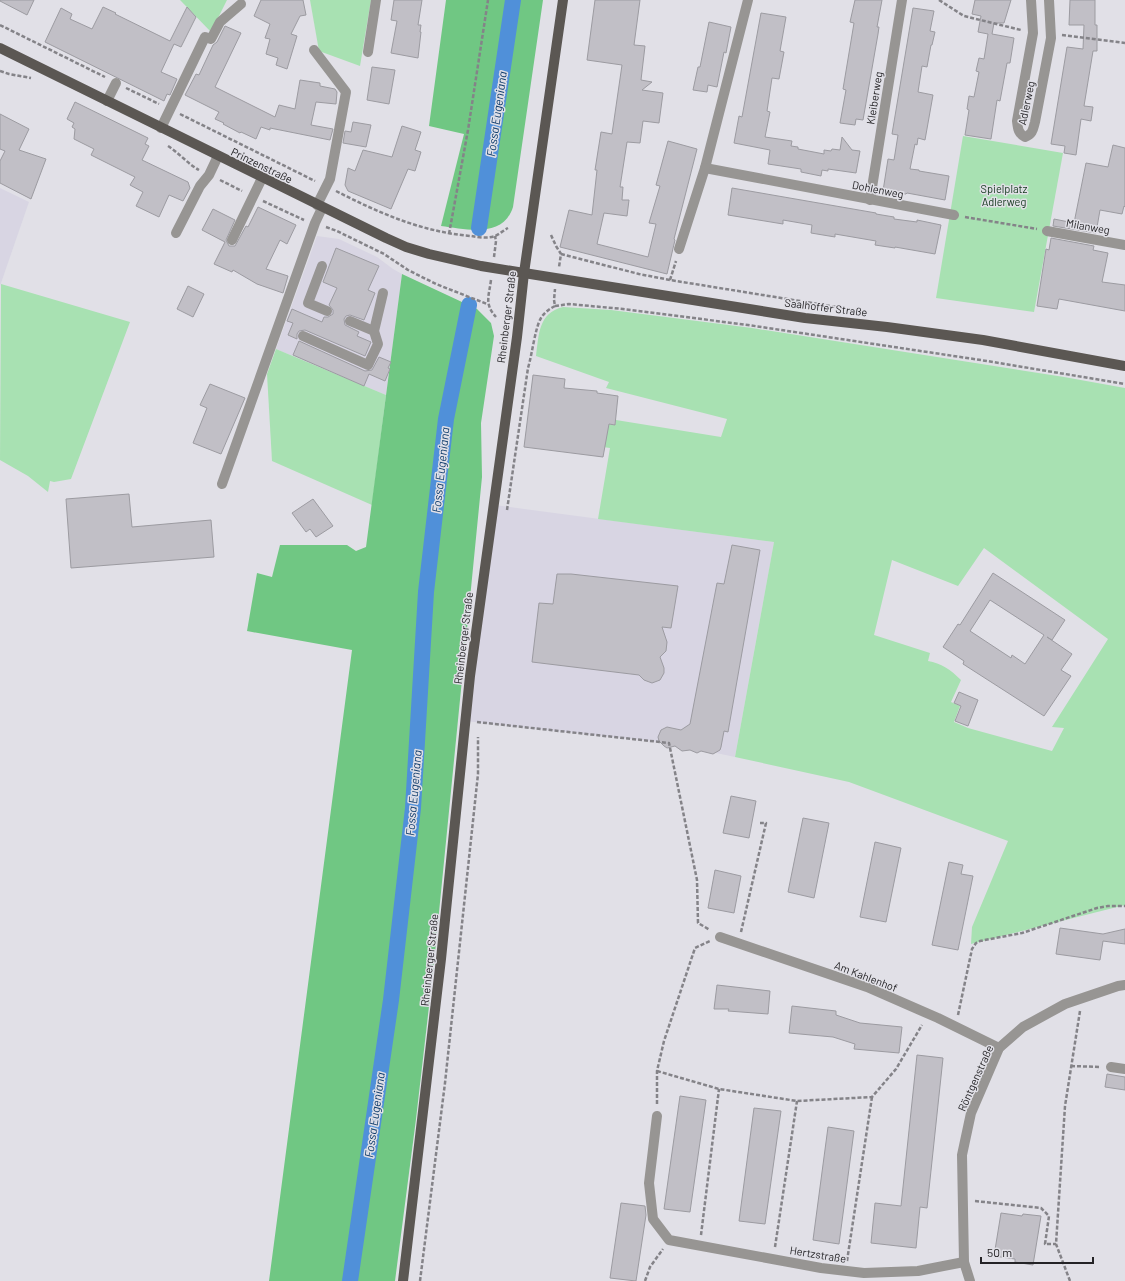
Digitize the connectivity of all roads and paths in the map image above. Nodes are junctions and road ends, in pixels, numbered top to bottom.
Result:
1 (376, 0) edge
2 (488, 0) edge
3 (563, 0) edge
4 (748, 0) edge
5 (902, 0) edge
6 (939, 0) edge
7 (1031, 0) edge
8 (1050, 0) edge
9 (241, 4) dead end
10 (0, 25) edge
11 (1033, 33) junction
12 (1051, 34) junction
13 (1125, 43) edge
14 (0, 48) edge
15 (314, 50) dead end
16 (368, 52) dead end
17 (0, 71) edge
18 (32, 78) dead end
19 (116, 83) junction
20 (107, 102) junction
21 (170, 109) junction
22 (160, 128) junction
23 (218, 156) junction
24 (705, 168) junction
25 (262, 178) junction
26 (326, 187) junction
27 (870, 200) junction
28 (320, 207) junction
29 (954, 216) joint
30 (508, 228) dead end
31 (1047, 231) joint
32 (176, 233) dead end
33 (449, 234) junction
34 (551, 235) dead end
35 (232, 240) dead end
36 (1125, 245) edge
37 (679, 248) joint
38 (561, 254) junction
39 (322, 266) dead end
40 (524, 273) junction
41 (557, 278) junction
42 (670, 280) junction
43 (383, 293) dead end
44 (487, 304) dead end
45 (555, 306) junction
46 (844, 308) dead end
47 (327, 311) dead end
48 (496, 317) dead end
49 (350, 321) dead end
50 (374, 331) junction
51 (303, 336) dead end
52 (1125, 366) edge
53 (1125, 384) edge
54 (222, 484) dead end
55 (506, 514) dead end
56 (478, 714) dead end
57 (465, 720) junction
58 (478, 722) junction
59 (760, 823) dead end
60 (1125, 906) edge
61 (720, 937) junction
62 (738, 944) junction
63 (1125, 985) edge
64 (1081, 999) junction
65 (929, 1014) junction
66 (956, 1027) junction
67 (999, 1048) junction
68 (1071, 1066) junction
69 (1111, 1067) joint
70 (1125, 1069) edge
71 (657, 1071) junction
72 (719, 1089) junction
73 (872, 1097) junction
74 (797, 1101) junction
75 (657, 1116) joint
76 (962, 1200) junction
77 (670, 1240) junction
78 (1056, 1244) junction
79 (699, 1246) junction
80 (774, 1259) junction
81 (964, 1262) junction
82 (846, 1271) junction
83 (403, 1281) edge
84 (420, 1281) edge
85 (645, 1281) edge
86 (970, 1281) edge
87 (1070, 1281) edge

1 - 16 street
2 - 33 path
3 - 40 main road, Rheinberger Straße
4 - 24 street
5 - 27 street, Kleiberweg
6 - 11 path
7 - 11 street, Adlerweg
8 - 12 street, Adlerweg
9 - 21 street
10 - 19 path
11 - 12 street, Adlerweg
12 - 13 path
14 - 20 main road, Prinzenstraße
15 - 26 street
17 - 18 path
19 - 20 street
19 - 21 path
20 - 22 main road, Prinzenstraße
21 - 22 street
21 - 26 path
22 - 23 main road, Prinzenstraße
23 - 25 main road, Prinzenstraße
23 - 32 street
24 - 27 street, Dohlenweg
24 - 37 street
25 - 28 main road, Prinzenstraße
25 - 35 street
26 - 28 street
26 - 33 path
27 - 29 street, Dohlenweg
28 - 40 main road, Prinzenstraße
28 - 54 street
29 - 31 path
30 - 33 path
31 - 36 street, Milanweg
34 - 38 path
37 - 42 path
38 - 41 path
38 - 42 path
39 - 47 street
40 - 41 main road, Saalhoffer Straße
40 - 57 main road, Rheinberger Straße
41 - 45 path
41 - 52 main road, Saalhoffer Straße
42 - 46 path
43 - 50 street
44 - 48 path
45 - 53 path
45 - 55 path
49 - 50 street
50 - 51 street
56 - 58 path
57 - 58 path
57 - 83 main road, Rheinberger Straße
58 - 61 path
58 - 84 path
59 - 62 path
60 - 66 path
61 - 62 street, Am Kahlenhof
61 - 71 path
62 - 65 street, Am Kahlenhof
63 - 64 street, Röntgenstraße
64 - 67 street, Röntgenstraße
64 - 68 path
65 - 66 street, Am Kahlenhof
65 - 73 path
66 - 67 street, Am Kahlenhof
67 - 76 street, Röntgenstraße
68 - 69 path
68 - 78 path
69 - 70 street
71 - 72 path
71 - 75 path
72 - 74 path
72 - 79 path
73 - 74 path
73 - 82 path
74 - 80 path
75 - 77 street
76 - 78 path
76 - 81 street, Röntgenstraße
77 - 79 street, Hertzstraße
77 - 85 path
78 - 87 path
79 - 80 street, Hertzstraße
80 - 82 street, Hertzstraße
81 - 82 street, Hertzstraße
81 - 86 street, Röntgenstraße

